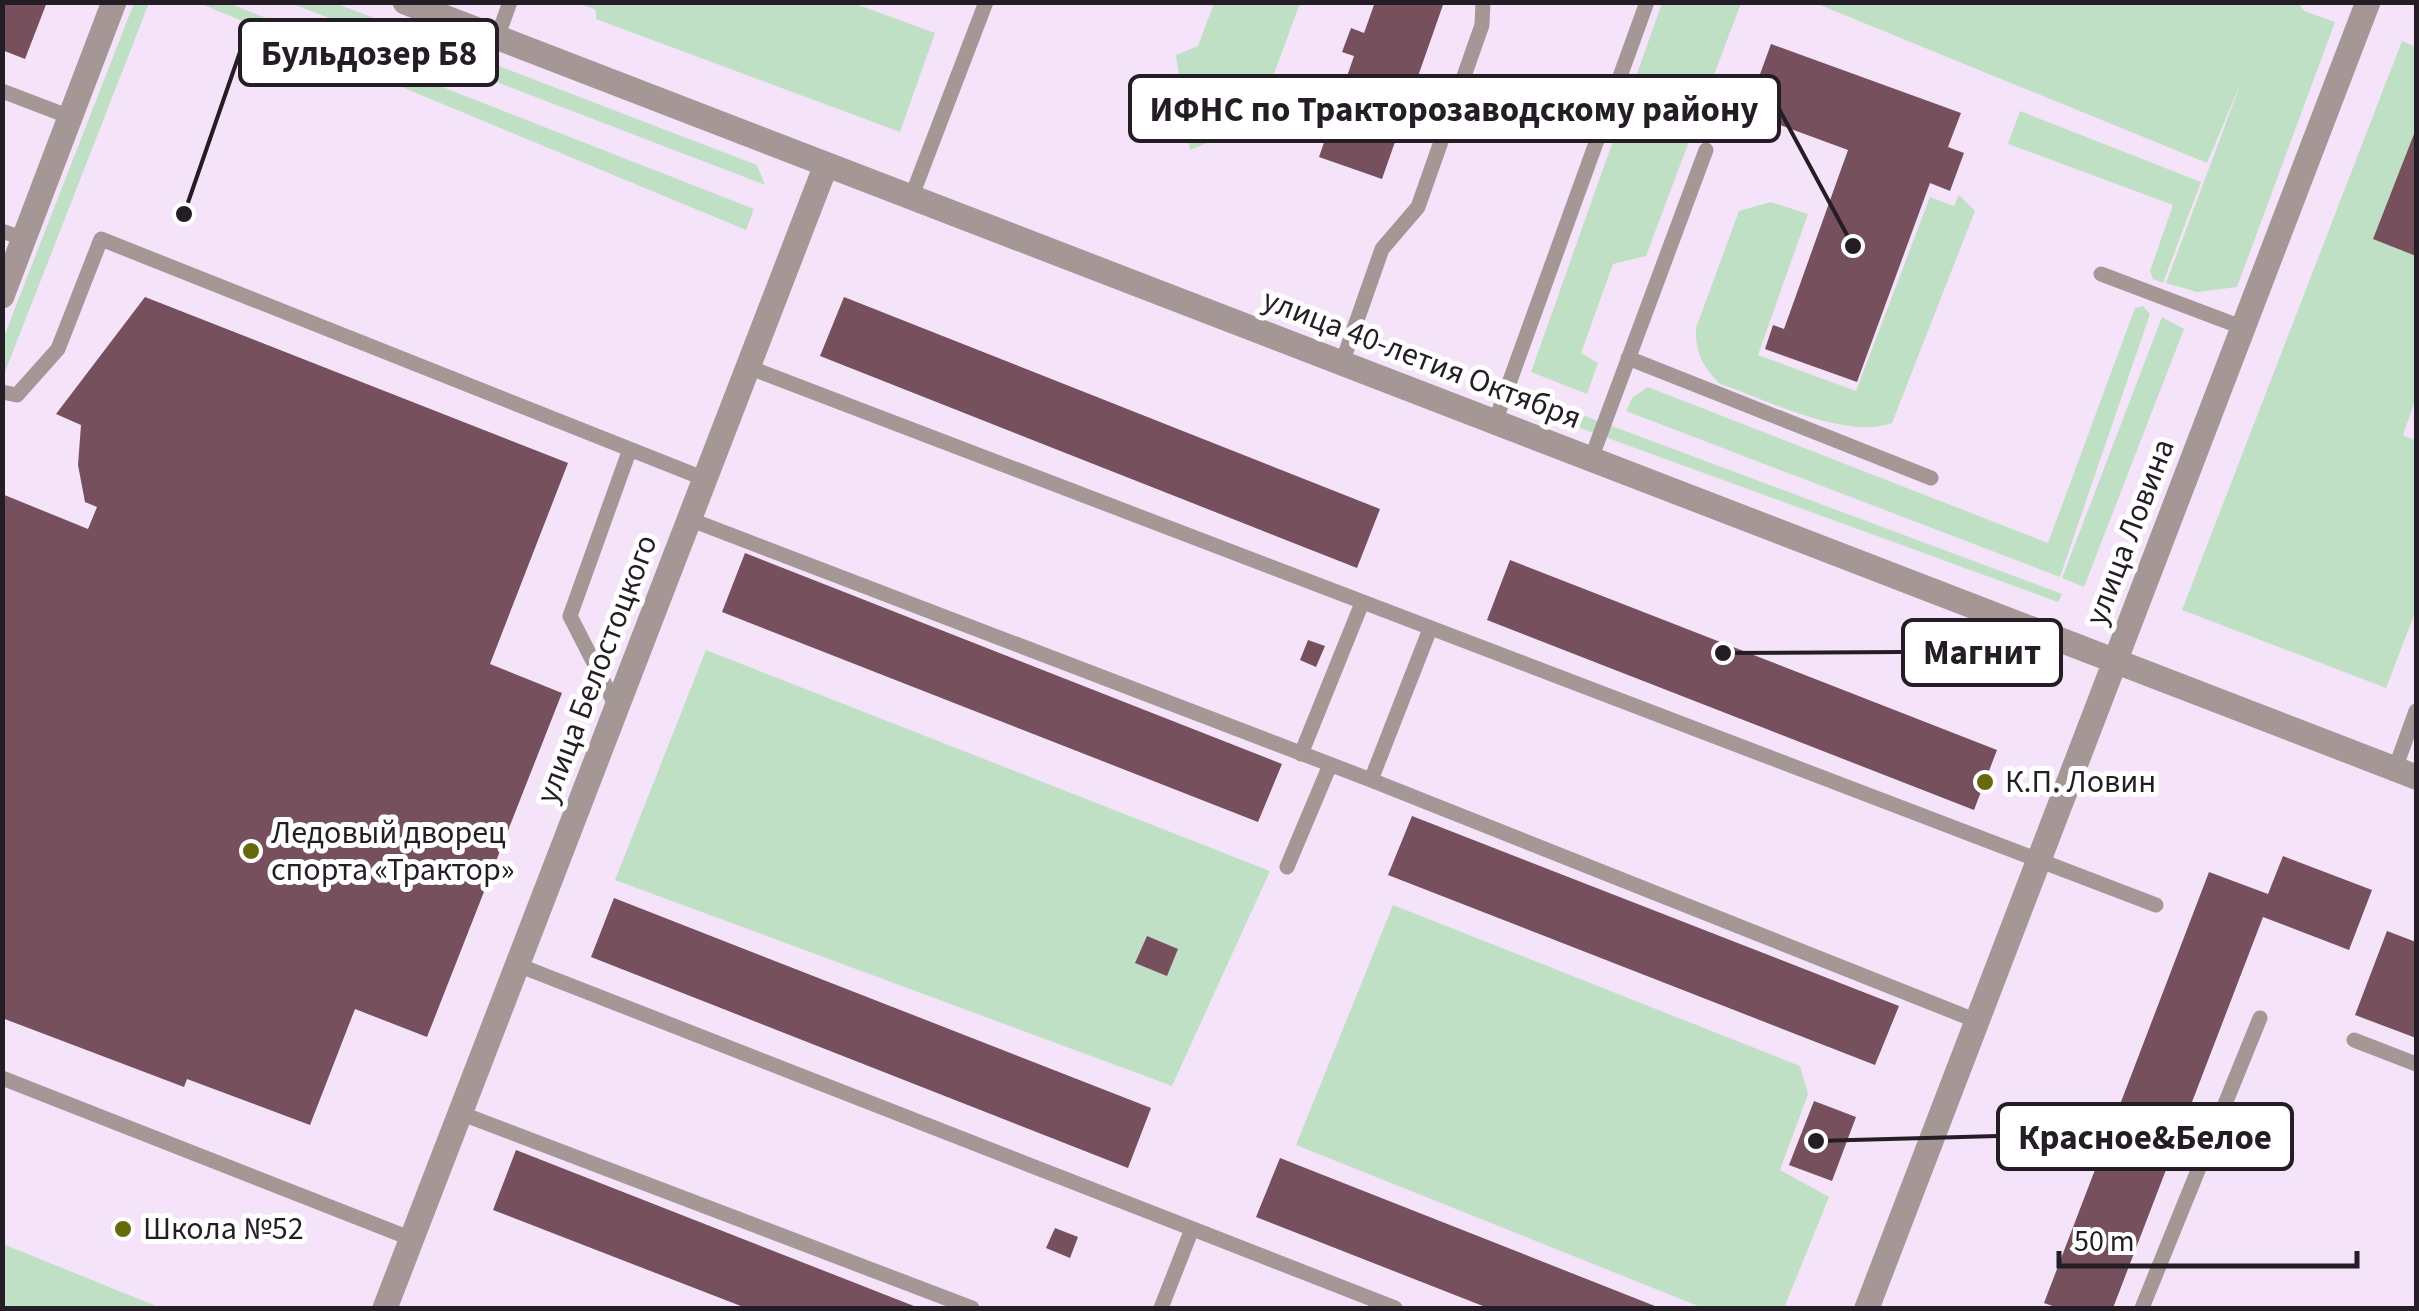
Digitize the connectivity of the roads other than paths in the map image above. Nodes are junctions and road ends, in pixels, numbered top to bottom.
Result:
1 (114, 2) edge
2 (404, 2) edge
3 (510, 2) edge
4 (986, 2) edge
5 (1483, 2) edge
6 (1647, 2) edge
7 (2368, 2) edge
8 (497, 38) junction
9 (2, 91) edge
10 (70, 117) junction
11 (1706, 150) dead end
12 (826, 165) junction
13 (911, 198) junction
14 (13, 235) edge
15 (2101, 274) dead end
16 (2, 296) edge
17 (2244, 328) junction
18 (1628, 358) junction
19 (1342, 363) junction
20 (748, 367) junction
21 (2, 392) edge
22 (1495, 422) junction
23 (630, 449) junction
24 (1591, 459) junction
25 (1931, 478) dead end
26 (704, 479) junction
27 (689, 519) junction
28 (1362, 603) junction
29 (1430, 630) junction
30 (2116, 661) junction
31 (616, 708) junction
32 (2416, 711) edge
33 (1301, 754) junction
34 (1330, 765) junction
35 (2406, 773) edge
36 (1371, 780) junction
37 (2038, 862) junction
38 (1287, 867) dead end
39 (2156, 905) dead end
40 (518, 965) junction
41 (2260, 1018) dead end
42 (1977, 1021) junction
43 (2354, 1040) dead end
44 (2416, 1064) edge
45 (2, 1078) edge
46 (460, 1113) junction
47 (1192, 1229) junction
48 (412, 1238) junction
49 (385, 1308) edge
50 (972, 1308) edge
51 (1161, 1308) edge
52 (1395, 1308) edge
53 (1867, 1308) edge
54 (2142, 1308) edge

1 - 10 street
2 - 8 street, улица 40-летия Октября
3 - 8 lane
4 - 13 lane
5 - 19 lane
6 - 22 lane
7 - 17 street, улица Ловина
8 - 12 street, улица 40-летия Октября
9 - 10 lane
10 - 14 street
11 - 18 lane
12 - 13 street, улица 40-летия Октября
12 - 20 street, улица Белостоцкого
13 - 19 street, улица 40-летия Октября
14 - 16 street
15 - 17 lane
17 - 30 street, улица Ловина
18 - 24 lane
18 - 25 lane
19 - 22 street, улица 40-летия Октября
20 - 26 street, улица Белостоцкого
20 - 28 lane
21 - 23 lane
22 - 24 street, улица 40-летия Октября
23 - 26 lane
23 - 31 lane
24 - 30 street, улица 40-летия Октября
26 - 27 street, улица Белостоцкого
27 - 31 street, улица Белостоцкого
27 - 33 lane
28 - 29 lane
28 - 33 lane
29 - 36 lane
29 - 37 lane
30 - 35 street, улица 40-летия Октября
30 - 37 street, улица Ловина
31 - 40 street, улица Белостоцкого
32 - 35 lane
33 - 34 lane
34 - 36 lane
34 - 38 lane
36 - 42 lane
37 - 39 lane
37 - 42 street, улица Ловина
40 - 46 street, улица Белостоцкого
40 - 47 lane
41 - 54 lane
42 - 53 street, улица Ловина
43 - 44 lane
45 - 48 lane
46 - 48 street, улица Белостоцкого
46 - 50 lane
47 - 51 lane
47 - 52 lane
48 - 49 street, улица Белостоцкого

